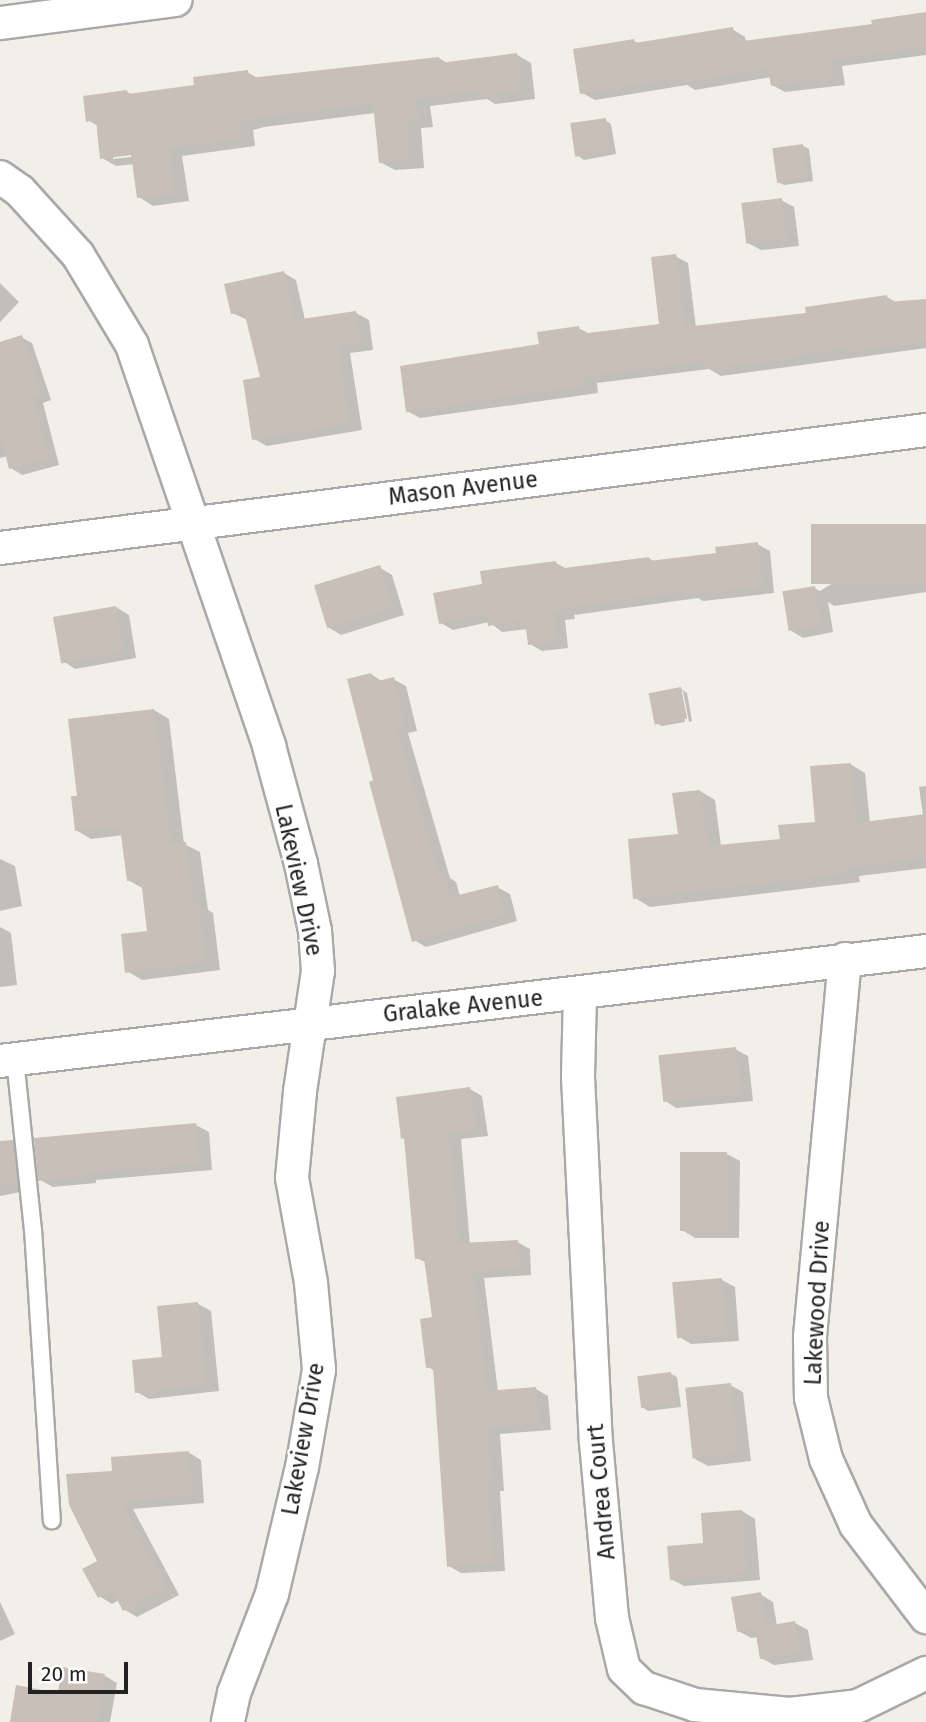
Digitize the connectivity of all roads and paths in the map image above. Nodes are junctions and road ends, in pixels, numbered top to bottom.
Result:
1 (175, 0) edge
2 (0, 23) edge
3 (0, 177) edge
4 (926, 430) edge
5 (192, 522) junction
6 (0, 548) edge
7 (926, 951) edge
8 (845, 959) junction
9 (580, 994) junction
10 (309, 1023) junction
11 (8, 1060) edge
12 (52, 1520) dead end
13 (926, 1617) edge
14 (926, 1673) edge
15 (228, 1722) edge

1 - 2 street
3 - 5 street, Lakeview Drive
4 - 5 street, Mason Avenue
5 - 6 street, Mason Avenue
5 - 10 street, Lakeview Drive
7 - 8 street, Gralake Avenue
8 - 9 street, Gralake Avenue
8 - 13 street, Lakewood Drive
9 - 10 street, Gralake Avenue
9 - 14 street, Andrea Court
10 - 11 street, Gralake Avenue
10 - 15 street, Lakeview Drive
11 - 12 lane

